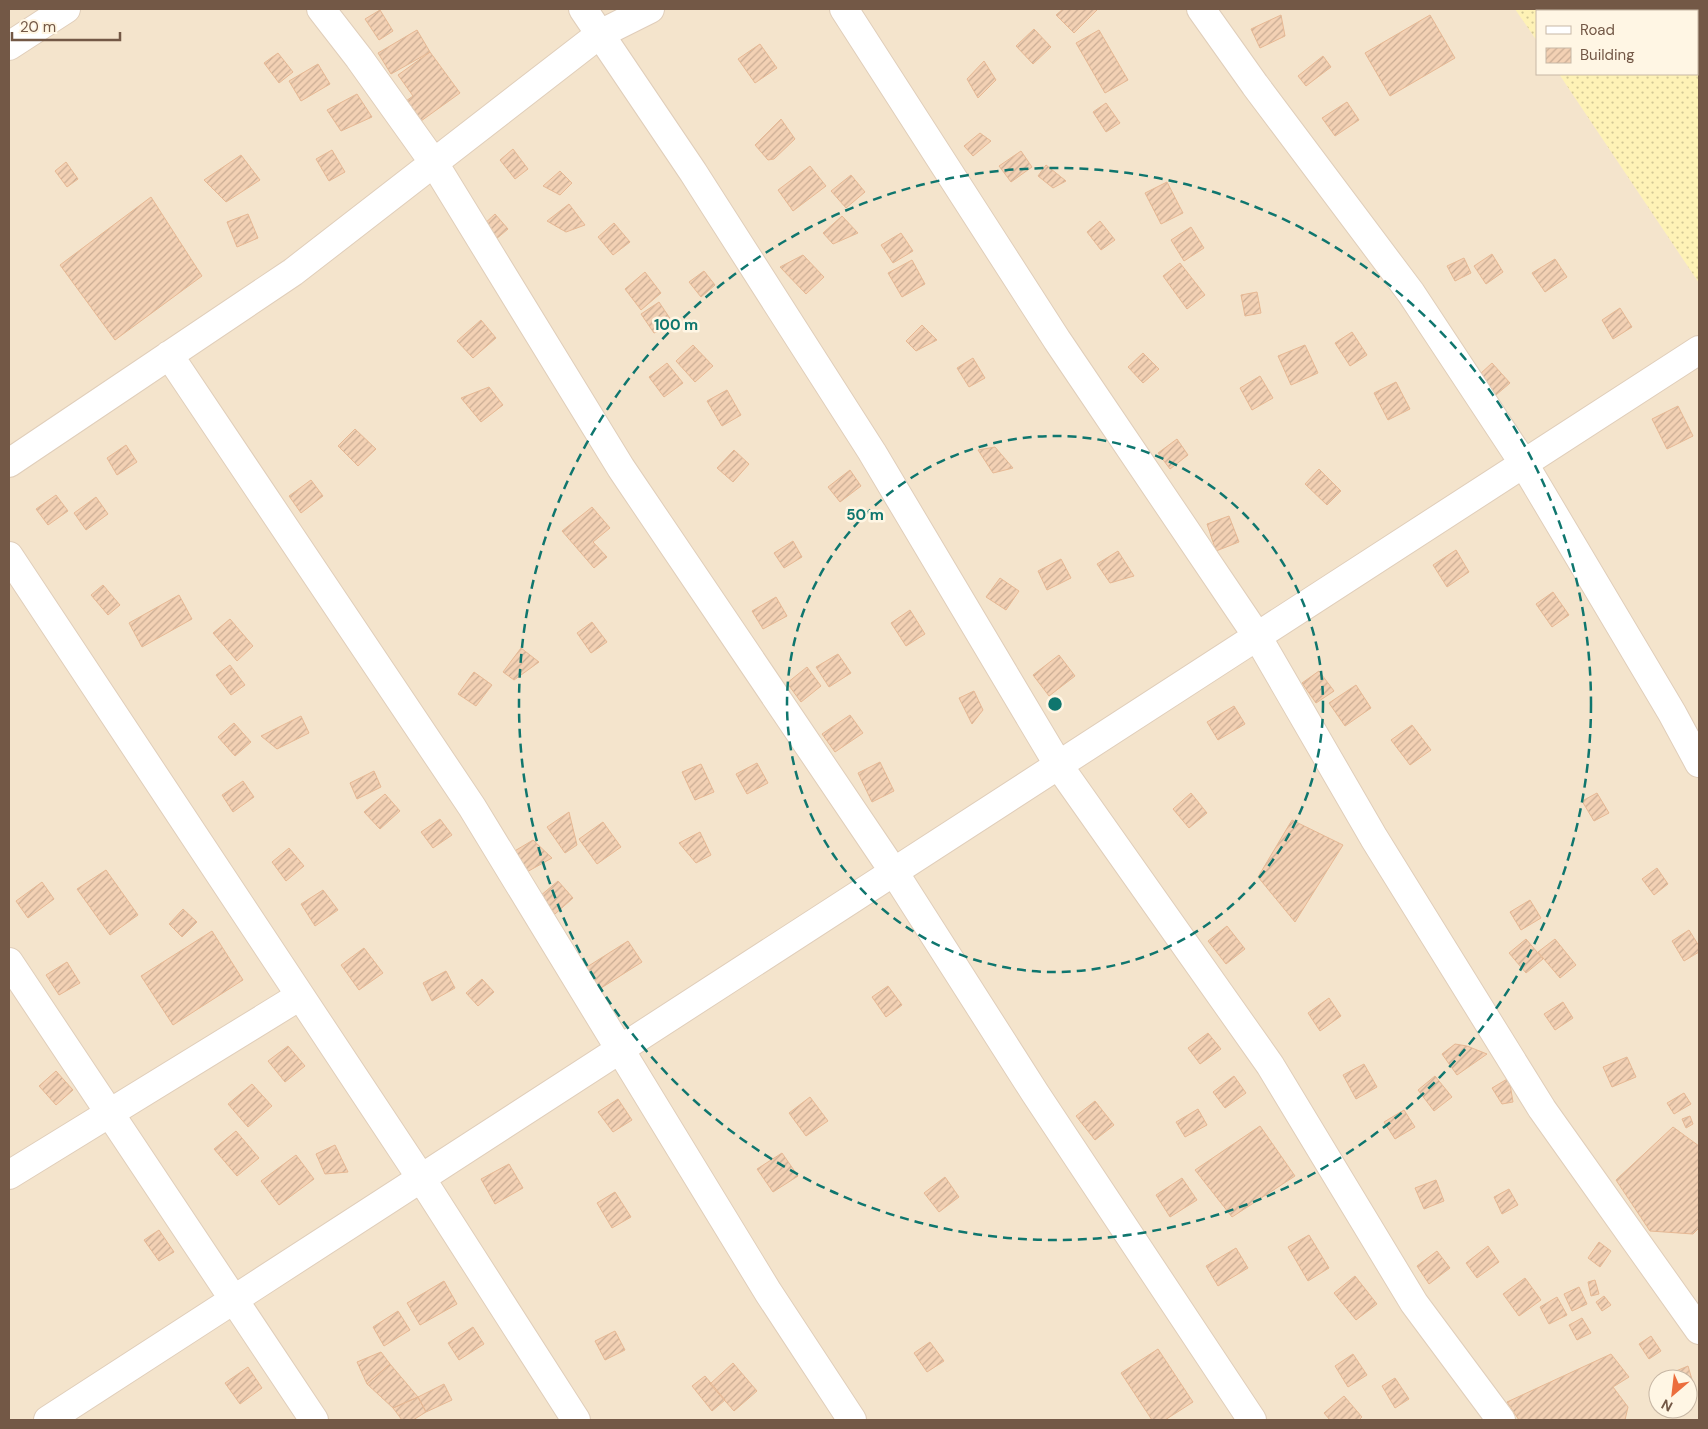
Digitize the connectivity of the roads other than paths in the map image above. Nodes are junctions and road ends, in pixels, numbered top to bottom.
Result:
1 (66, 9) edge
2 (321, 9) edge
3 (583, 9) edge
4 (650, 9) edge
5 (844, 9) edge
6 (1201, 9) edge
7 (600, 34) junction
8 (9, 46) edge
9 (434, 163) junction
10 (1699, 350) edge
11 (169, 355) junction
12 (9, 463) edge
13 (1524, 464) junction
14 (9, 556) edge
15 (1257, 636) junction
16 (1699, 764) edge
17 (1059, 766) junction
18 (894, 872) junction
19 (9, 962) edge
20 (300, 996) junction
21 (620, 1050) junction
22 (110, 1113) junction
23 (9, 1175) edge
24 (421, 1178) junction
25 (233, 1300) junction
26 (1699, 1330) edge
27 (48, 1420) edge
28 (314, 1420) edge
29 (576, 1420) edge
30 (852, 1420) edge
31 (1252, 1420) edge
32 (1501, 1420) edge

1 - 8 street
2 - 9 street
3 - 7 street
4 - 7 street
5 - 15 street
6 - 13 street
7 - 9 street
7 - 17 street
9 - 11 street
9 - 18 street
10 - 13 street
11 - 12 street
11 - 21 street
13 - 15 street
13 - 16 street
14 - 20 street
15 - 17 street
15 - 26 street
17 - 18 street
17 - 32 street
18 - 21 street
18 - 31 street
19 - 22 street
20 - 22 street
20 - 24 street
21 - 24 street
21 - 30 street
22 - 23 street
22 - 25 street
24 - 25 street
24 - 29 street
25 - 27 street
25 - 28 street

